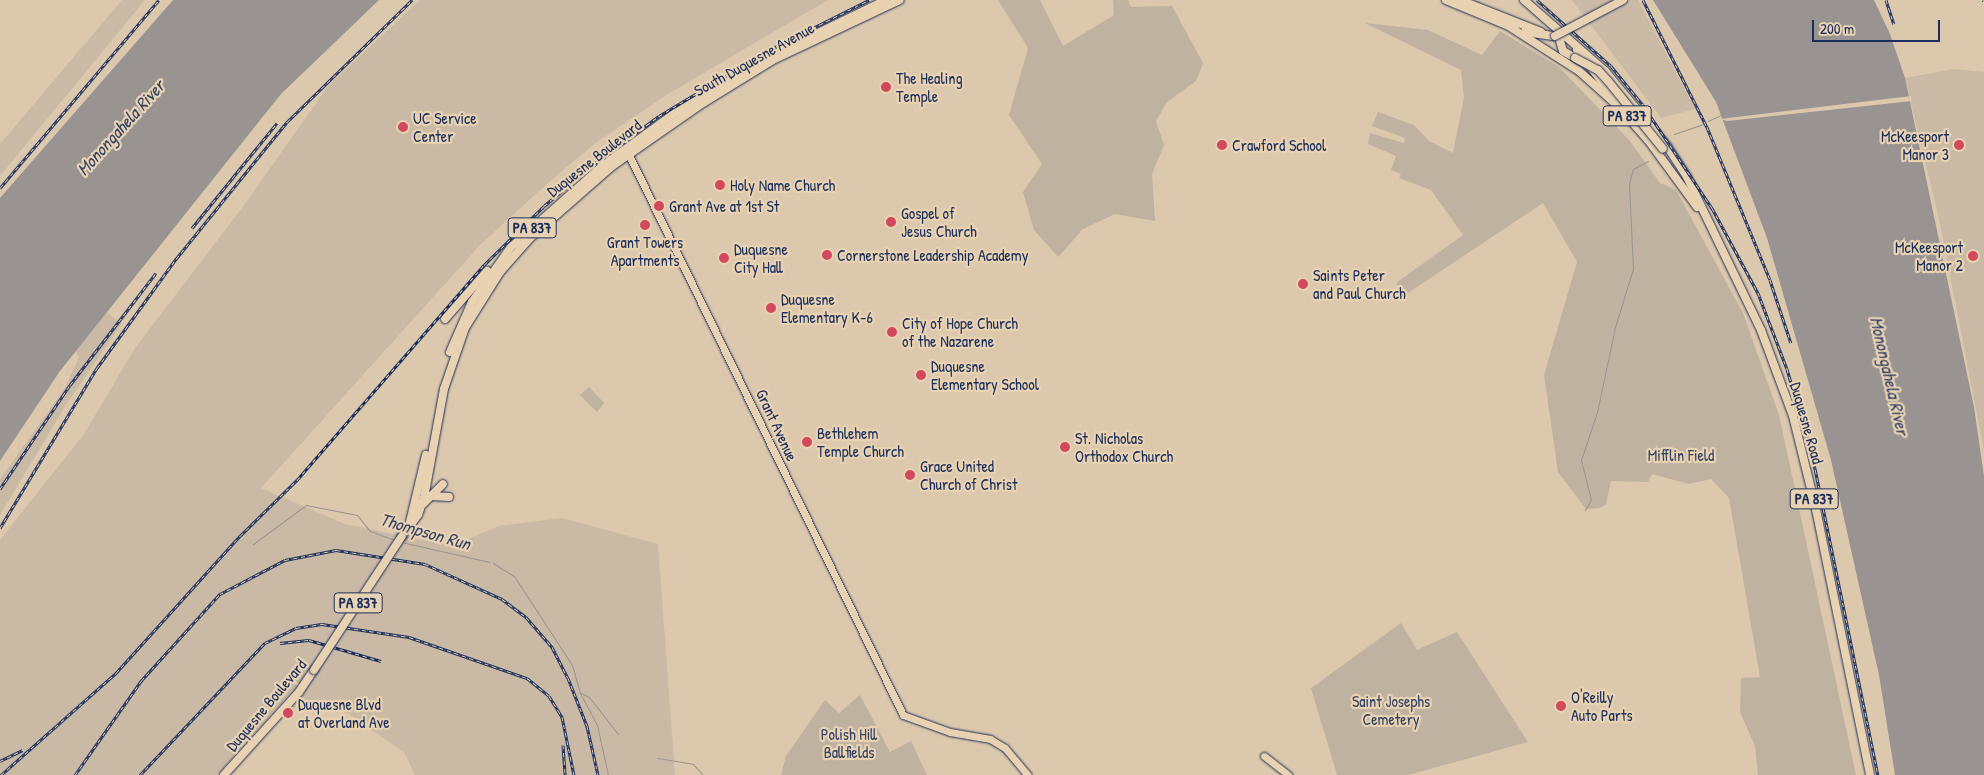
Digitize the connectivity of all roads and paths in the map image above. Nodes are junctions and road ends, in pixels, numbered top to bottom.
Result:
1 (886, 0) edge
2 (900, 0) edge
3 (1446, 0) edge
4 (1460, 0) edge
5 (1519, 0) edge
6 (1524, 0) edge
7 (1616, 0) edge
8 (1623, 0) edge
9 (1510, 27) junction
10 (1556, 37) junction
11 (1648, 140) junction
12 (1665, 148) junction
13 (627, 151) junction
14 (1714, 236) junction
15 (511, 247) junction
16 (521, 248) junction
17 (462, 327) junction
18 (428, 473) junction
19 (431, 496) junction
20 (449, 497) dead end
21 (422, 505) junction
22 (409, 526) junction
23 (1264, 756) dead end
24 (224, 775) edge
25 (1028, 775) edge
26 (1288, 775) edge
27 (1870, 775) edge

1 - 13 main road, Duquesne Boulevard / PA 837
2 - 13 main road, South Duquesne Avenue / PA 837
3 - 9 main road, PA 837
4 - 10 main road
5 - 11 main road
6 - 12 main road, PA 837
7 - 10 main road, bridge
8 - 10 main road, bridge
9 - 10 main road
9 - 11 main road, PA 837
10 - 12 main road, bridge
11 - 14 main road, PA 837
12 - 14 main road, PA 837
13 - 15 main road, Duquesne Boulevard / PA 837
13 - 16 main road, Duquesne Boulevard / PA 837
13 - 25 street, Grant Avenue
14 - 27 main road, Duquesne Road / PA 837
15 - 16 main road
15 - 17 main road, Duquesne Boulevard / PA 837
15 - 17 main road
16 - 17 main road, Duquesne Boulevard / PA 837
17 - 18 main road, Duquesne Boulevard / PA 837
17 - 22 main road, Duquesne Boulevard / PA 837
18 - 19 main road
18 - 21 main road, Duquesne Boulevard / PA 837
19 - 20 main road
19 - 21 main road
21 - 22 main road, Duquesne Boulevard / PA 837
22 - 24 main road, Duquesne Boulevard / PA 837, bridge
23 - 26 street

